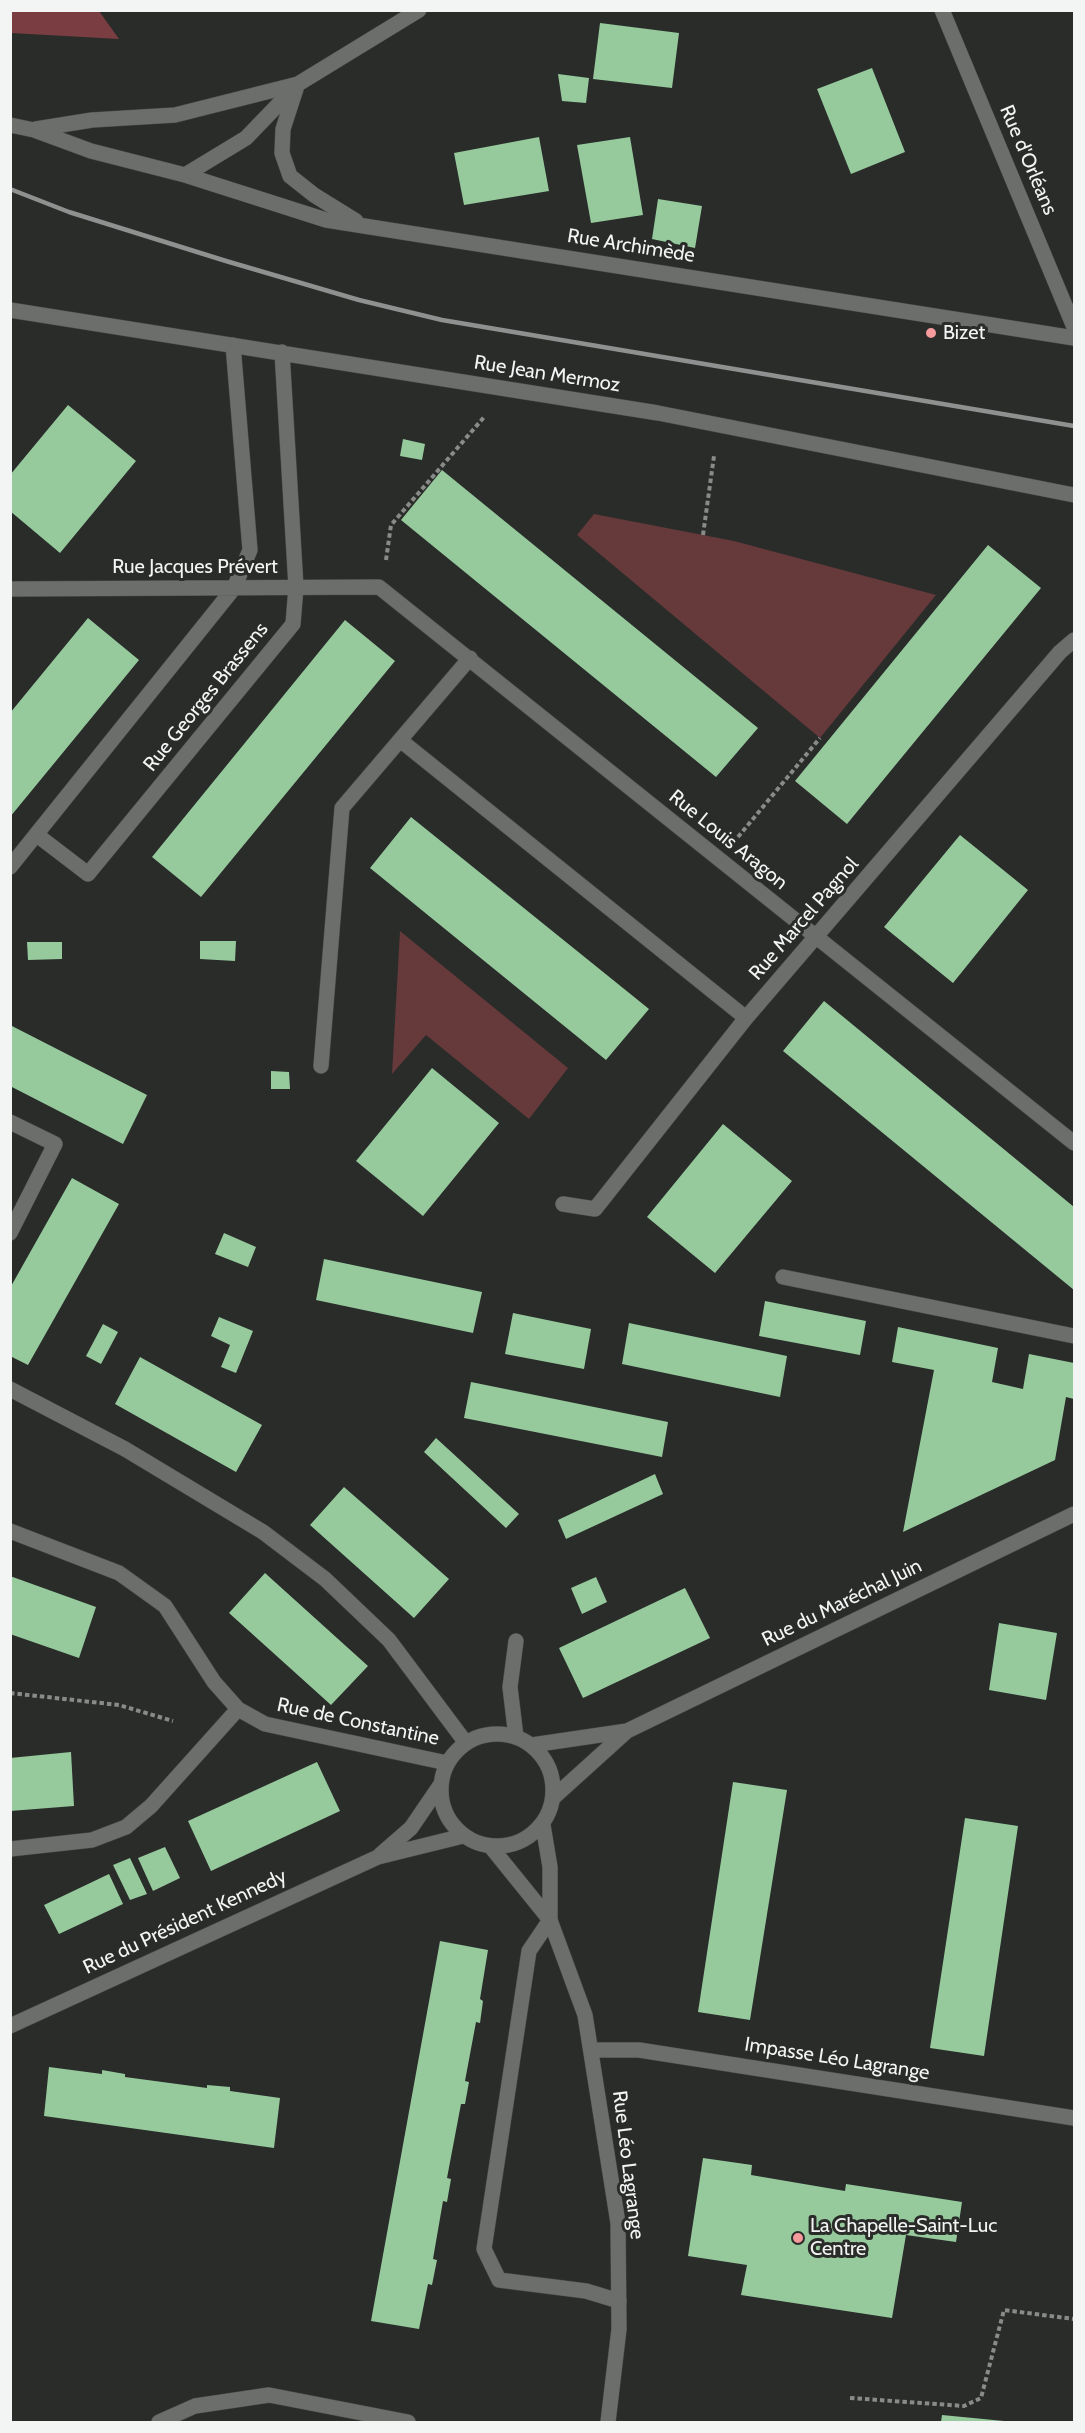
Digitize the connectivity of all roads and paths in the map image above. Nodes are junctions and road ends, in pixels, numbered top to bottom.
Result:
1 (419, 10) edge
2 (942, 10) edge
3 (298, 84) junction
4 (10, 125) edge
5 (34, 130) junction
6 (185, 176) junction
7 (362, 224) junction
8 (10, 310) edge
9 (1074, 327) edge
10 (1074, 338) edge
11 (233, 345) junction
12 (282, 352) junction
13 (485, 416) dead end
14 (714, 456) dead end
15 (1074, 495) edge
16 (703, 535) dead end
17 (386, 563) dead end
18 (296, 587) junction
19 (379, 587) joint
20 (234, 588) junction
21 (10, 589) edge
22 (1074, 640) edge
23 (470, 658) junction
24 (820, 738) dead end
25 (400, 740) junction
26 (36, 835) junction
27 (737, 839) dead end
28 (10, 867) edge
29 (817, 938) junction
30 (746, 1018) junction
31 (321, 1066) dead end
32 (10, 1122) edge
33 (1074, 1143) edge
34 (563, 1204) dead end
35 (10, 1233) edge
36 (783, 1276) dead end
37 (1074, 1336) edge
38 (10, 1389) edge
39 (1074, 1514) edge
40 (10, 1531) edge
41 (516, 1641) dead end
42 (10, 1693) edge
43 (238, 1709) junction
44 (173, 1721) dead end
45 (627, 1731) junction
46 (516, 1737) junction
47 (465, 1743) junction
48 (532, 1745) junction
49 (447, 1763) junction
50 (441, 1784) junction
51 (554, 1797) junction
52 (543, 1825) junction
53 (463, 1836) junction
54 (491, 1847) junction
55 (10, 1849) edge
56 (378, 1857) junction
57 (550, 1920) junction
58 (10, 2026) edge
59 (592, 2050) junction
60 (1074, 2118) edge
61 (619, 2301) junction
62 (1074, 2319) edge
63 (850, 2398) dead end
64 (159, 2422) edge
65 (408, 2422) edge
66 (608, 2422) edge

1 - 3 street
2 - 9 street, Rue d'Orléans
3 - 5 street
3 - 6 street
3 - 7 street
4 - 5 street
5 - 6 street, Rue Archimède
6 - 7 street, Rue Archimède
7 - 10 street, Rue Archimède
8 - 11 street, Rue Jean Mermoz
11 - 12 street, Rue Jean Mermoz
11 - 20 street
12 - 15 street, Rue Jean Mermoz
12 - 18 street, Rue Georges Brassens
13 - 17 path
14 - 16 path
18 - 19 street, Rue Jacques Prévert
18 - 20 street, Rue Jacques Prévert
18 - 26 street, Rue Georges Brassens
19 - 23 street, Rue Louis Aragon
20 - 21 street, Rue Jacques Prévert
20 - 26 street
22 - 29 street, Rue Marcel Pagnol
23 - 25 street
23 - 29 street, Rue Louis Aragon
24 - 27 path
25 - 30 street
25 - 31 street
26 - 28 street
29 - 30 street, Rue Marcel Pagnol
29 - 33 street, Rue Louis Aragon
30 - 34 street, Rue Marcel Pagnol
32 - 35 street
36 - 37 street
38 - 47 street
39 - 45 street, Rue du Maréchal Juin
40 - 43 street, Rue de Constantine
41 - 46 street
42 - 44 path
43 - 49 street, Rue de Constantine
43 - 55 street
45 - 48 street, Rue du Maréchal Juin
45 - 51 street, Rue du Maréchal Juin
46 - 47 street
46 - 48 street
47 - 49 street
48 - 51 street
49 - 50 street
50 - 53 street
50 - 56 street, Rue du Président Kennedy
51 - 52 street
52 - 54 street
52 - 57 street, Rue Léo Lagrange
53 - 54 street
53 - 56 street, Rue du Président Kennedy
54 - 57 street, Rue Léo Lagrange
56 - 58 street, Rue du Président Kennedy
57 - 59 street, Rue Léo Lagrange
57 - 61 street
59 - 60 street, Impasse Léo Lagrange
59 - 61 street, Rue Léo Lagrange
61 - 66 street, Rue Léo Lagrange
62 - 63 path
64 - 65 street

